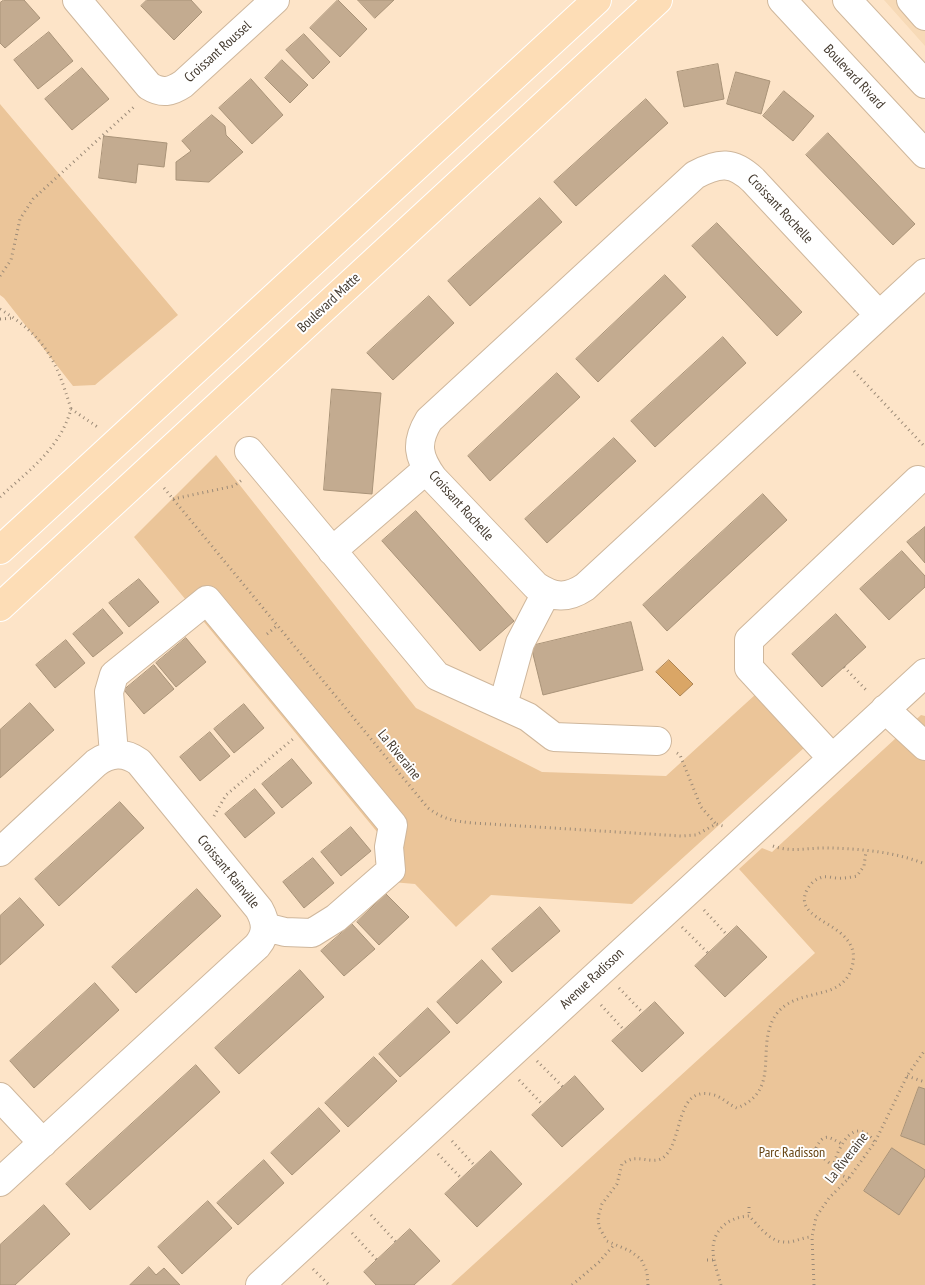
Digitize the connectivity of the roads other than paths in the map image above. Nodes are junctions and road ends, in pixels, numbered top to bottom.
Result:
1 (77, 0) edge
2 (275, 0) edge
3 (597, 0) edge
4 (658, 0) edge
5 (782, 0) edge
6 (847, 0) edge
7 (911, 0) edge
8 (925, 16) edge
9 (925, 84) edge
10 (925, 154) edge
11 (925, 273) edge
12 (879, 315) junction
13 (255, 458) road end
14 (426, 469) junction
15 (918, 480) dead end
16 (0, 550) edge
17 (332, 551) junction
18 (546, 593) junction
19 (0, 607) edge
20 (925, 673) edge
21 (878, 702) junction
22 (503, 705) junction
23 (657, 741) road end
24 (925, 746) edge
25 (114, 754) junction
26 (832, 758) junction
27 (0, 852) edge
28 (265, 927) junction
29 (0, 1097) edge
30 (43, 1144) junction
31 (0, 1182) edge
32 (260, 1285) edge

1 - 2 street, Croissant Roussel
3 - 16 main road
4 - 19 main road, Boulevard Matte
5 - 10 street, Boulevard Rivard
6 - 9 street
7 - 8 street
11 - 12 street
12 - 14 street, Croissant Rochelle
12 - 18 street
13 - 17 street
14 - 17 street
14 - 18 street, Croissant Rochelle
15 - 26 street
17 - 22 street
18 - 22 street
20 - 21 street, Avenue Radisson
21 - 24 street
21 - 26 street, Avenue Radisson
22 - 23 street
25 - 27 street
25 - 28 street, Croissant Rainville
25 - 28 street
26 - 32 street, Avenue Radisson
28 - 30 street
29 - 30 street
30 - 31 street

